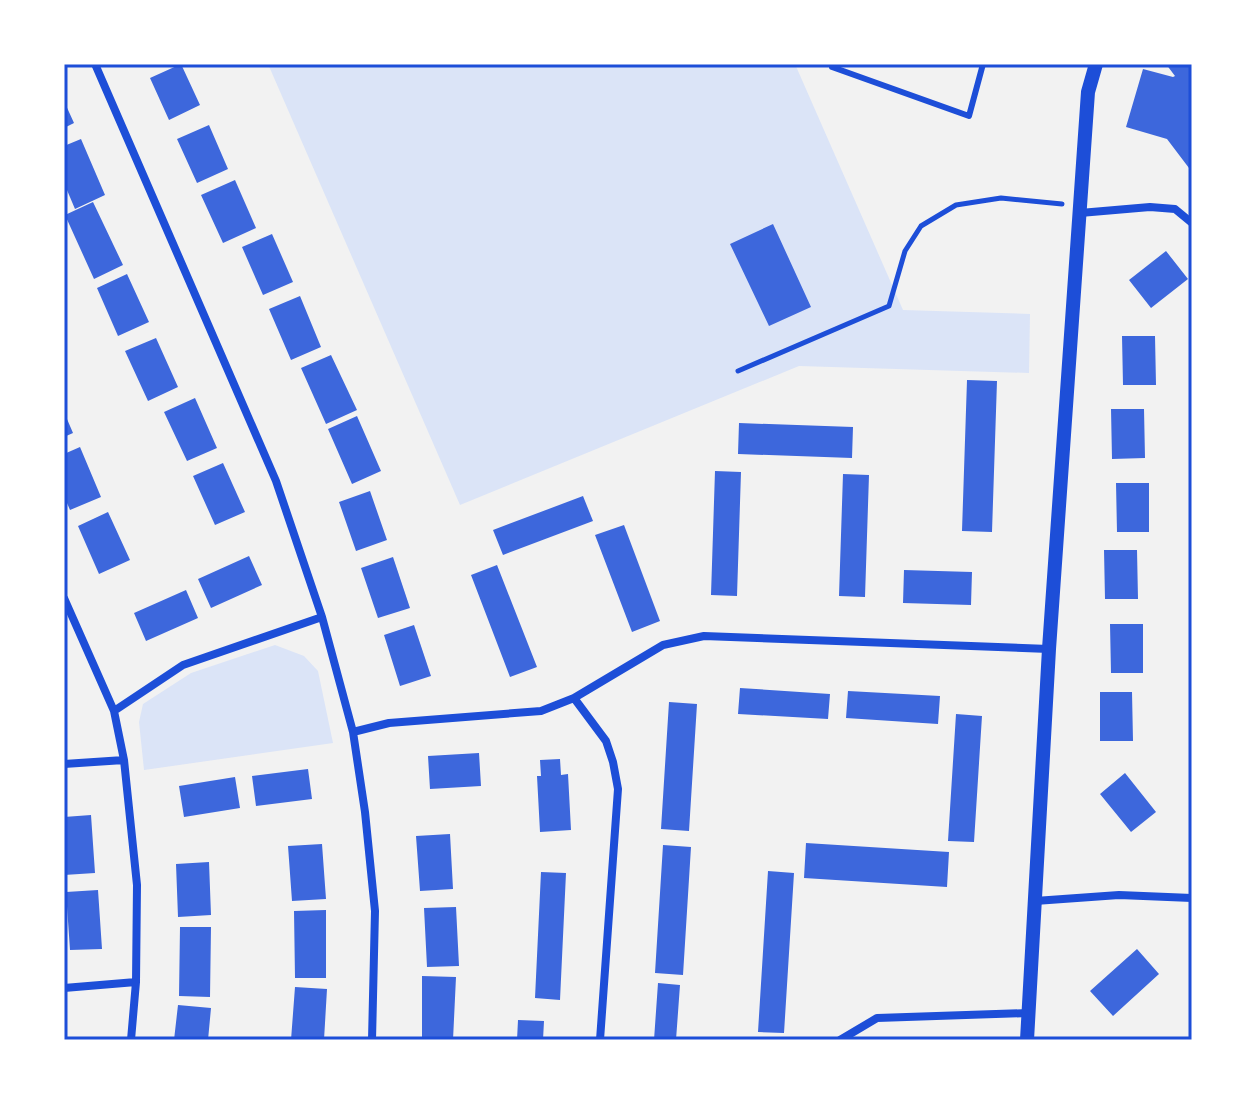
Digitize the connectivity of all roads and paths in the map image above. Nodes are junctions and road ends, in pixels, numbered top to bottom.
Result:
1 (95, 64) edge
2 (833, 64) edge
3 (983, 64) edge
4 (1096, 64) edge
5 (1080, 209) junction
6 (1192, 223) edge
7 (738, 371) dead end
8 (64, 598) edge
9 (322, 617) junction
10 (1049, 649) junction
11 (574, 698) junction
12 (114, 711) junction
13 (353, 732) junction
14 (124, 760) junction
15 (64, 764) edge
16 (1192, 898) edge
17 (1035, 901) junction
18 (136, 982) junction
19 (64, 988) edge
20 (1028, 1013) junction
21 (131, 1040) edge
22 (372, 1040) edge
23 (600, 1040) edge
24 (840, 1040) edge
25 (1027, 1040) edge

1 - 9 street
2 - 3 lane
4 - 5 street
5 - 6 street
5 - 7 path
5 - 10 street
8 - 12 street
9 - 12 street
9 - 13 street
10 - 11 street
10 - 17 street
11 - 13 street
11 - 23 street
12 - 14 street
13 - 22 street
14 - 15 street
14 - 18 street
16 - 17 street
17 - 20 street
18 - 19 street
18 - 21 street
20 - 24 street
20 - 25 street

